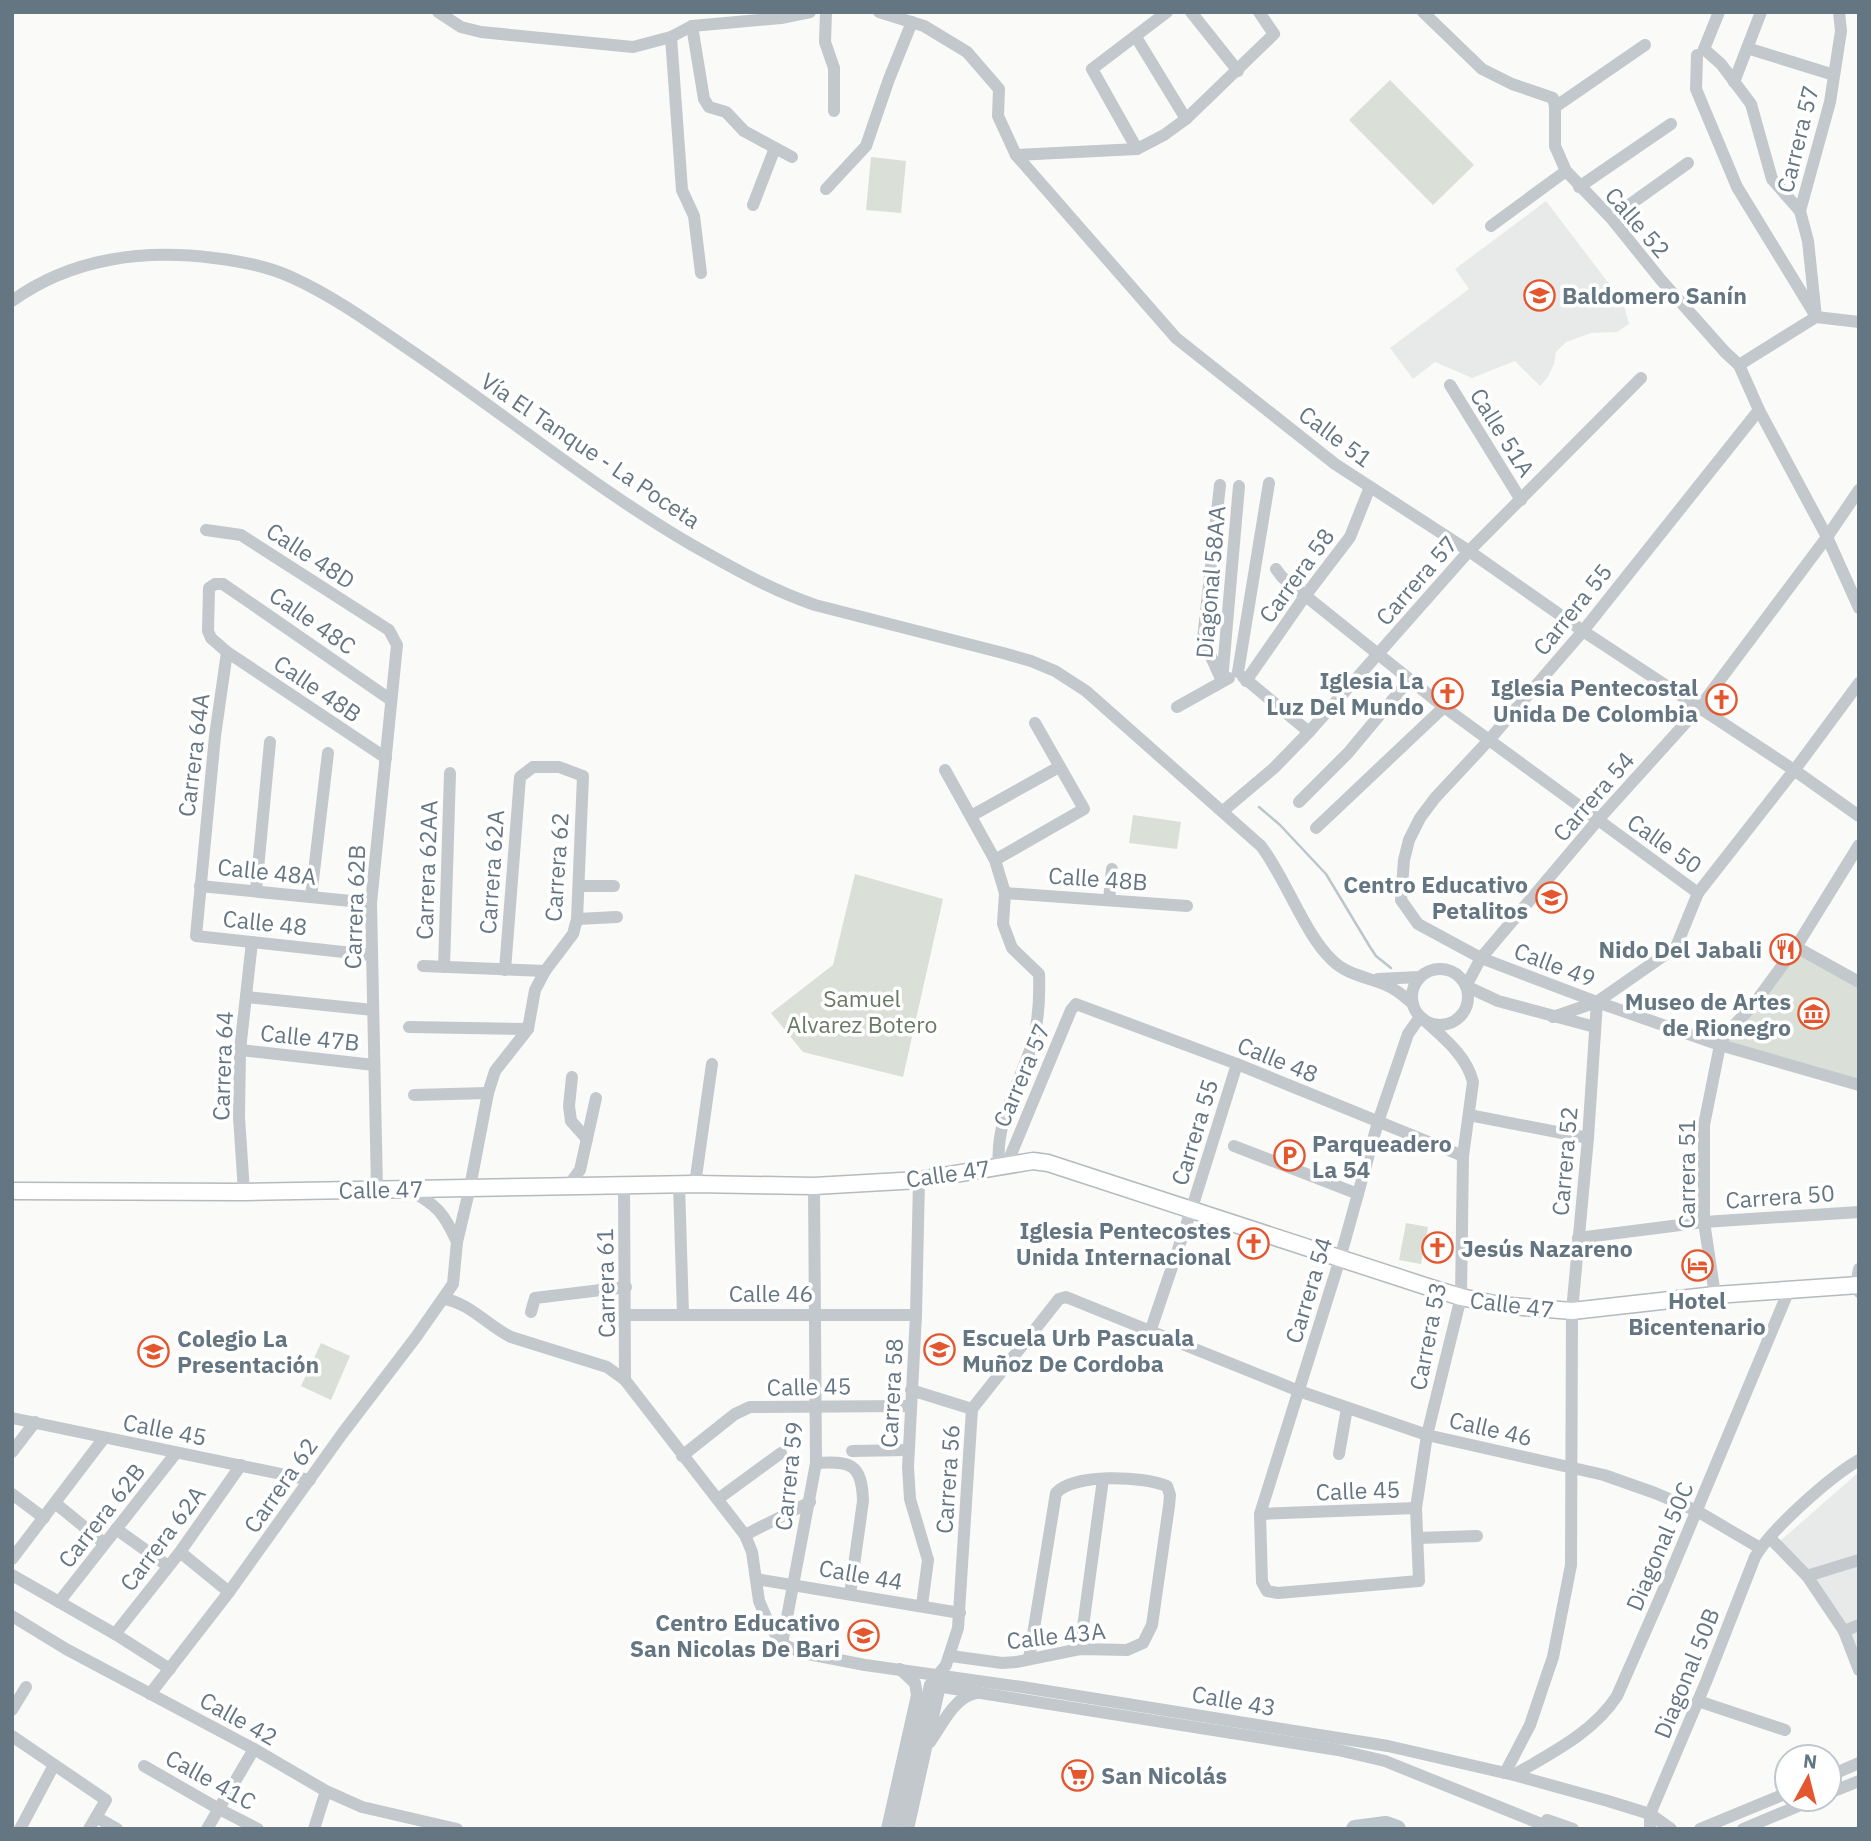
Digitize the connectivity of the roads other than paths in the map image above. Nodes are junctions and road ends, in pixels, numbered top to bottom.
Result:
1 (438, 12) edge
2 (810, 12) edge
3 (826, 12) edge
4 (879, 12) edge
5 (1167, 12) edge
6 (1191, 12) edge
7 (1259, 12) edge
8 (1423, 12) edge
9 (1719, 12) edge
10 (1760, 12) edge
11 (1839, 12) edge
12 (912, 22) junction
13 (692, 26) junction
14 (671, 37) junction
15 (1136, 37) junction
16 (1645, 46) dead end
17 (1747, 48) junction
18 (1701, 52) junction
19 (1238, 71) junction
20 (1834, 75) junction
21 (1734, 82) junction
22 (1555, 107) junction
23 (834, 111) dead end
24 (1186, 119) junction
25 (1671, 124) dead end
26 (775, 148) junction
27 (1137, 149) junction
28 (1016, 155) junction
29 (792, 157) dead end
30 (1688, 163) dead end
31 (1566, 172) junction
32 (1579, 187) junction
33 (826, 189) dead end
34 (753, 205) dead end
35 (1800, 211) junction
36 (1611, 218) junction
37 (1491, 226) dead end
38 (701, 273) dead end
39 (12, 301) edge
40 (1816, 317) junction
41 (1859, 322) edge
42 (1739, 365) junction
43 (1641, 378) dead end
44 (1450, 385) dead end
45 (1759, 410) junction
46 (1269, 483) dead end
47 (1220, 485) dead end
48 (1239, 486) dead end
49 (1370, 487) junction
50 (1859, 490) edge
51 (1521, 500) junction
52 (206, 530) dead end
53 (1827, 537) junction
54 (1469, 551) junction
55 (1276, 569) dead end
56 (1306, 596) junction
57 (1859, 608) edge
58 (389, 630) joint
59 (1583, 631) junction
60 (227, 652) junction
61 (1378, 654) junction
62 (1242, 676) junction
63 (1409, 680) junction
64 (1222, 681) junction
65 (1859, 683) edge
66 (391, 700) junction
67 (1177, 707) dead end
68 (1444, 707) junction
69 (1699, 708) junction
70 (1035, 723) dead end
71 (1309, 732) junction
72 (1489, 740) junction
73 (270, 742) dead end
74 (328, 753) dead end
75 (386, 758) junction
76 (1059, 767) junction
77 (945, 770) dead end
78 (1794, 770) junction
79 (450, 773) dead end
80 (520, 777) joint
81 (1299, 802) dead end
82 (1223, 811) junction
83 (971, 816) junction
84 (1859, 816) edge
85 (1597, 821) junction
86 (1316, 828) dead end
87 (1859, 845) edge
88 (995, 860) junction
89 (1112, 869) dead end
90 (200, 886) junction
91 (579, 886) junction
92 (614, 886) dead end
93 (256, 890) junction
94 (1005, 893) junction
95 (1698, 893) junction
96 (311, 897) junction
97 (1109, 900) junction
98 (371, 903) junction
99 (1187, 906) dead end
100 (1407, 912) joint
101 (617, 917) dead end
102 (577, 919) junction
103 (196, 936) joint
104 (252, 942) junction
105 (1796, 947) junction
106 (370, 955) junction
107 (1481, 958) junction
108 (424, 966) dead end
109 (444, 967) junction
110 (505, 970) junction
111 (545, 971) junction
112 (1458, 975) junction
113 (1419, 977) junction
114 (1371, 979) junction
115 (1859, 982) edge
116 (1466, 986) junction
117 (246, 997) junction
118 (1498, 1001) junction
119 (1597, 1002) junction
120 (1412, 1003) junction
121 (1076, 1004) joint
122 (1467, 1006) junction
123 (373, 1010) junction
124 (1553, 1017) junction
125 (1421, 1018) junction
126 (409, 1027) dead end
127 (1595, 1027) junction
128 (528, 1029) junction
129 (1720, 1045) junction
130 (240, 1050) junction
131 (712, 1064) dead end
132 (1237, 1064) junction
133 (374, 1065) junction
134 (572, 1077) dead end
135 (1859, 1085) edge
136 (488, 1093) junction
137 (414, 1095) dead end
138 (596, 1098) dead end
139 (1469, 1115) junction
140 (1378, 1122) junction
141 (1588, 1138) junction
142 (587, 1139) junction
143 (1234, 1146) dead end
144 (1463, 1156) junction
145 (1005, 1162) junction
146 (577, 1180) junction
147 (919, 1180) junction
148 (687, 1184) junction
149 (624, 1185) junction
150 (814, 1186) junction
151 (470, 1187) junction
152 (377, 1189) junction
153 (406, 1189) junction
154 (12, 1192) edge
155 (244, 1192) junction
156 (1358, 1195) junction
157 (1191, 1211) junction
158 (1859, 1212) edge
159 (1704, 1222) junction
160 (1578, 1238) junction
161 (457, 1242) junction
162 (1340, 1258) junction
163 (1858, 1283) edge
164 (453, 1284) junction
165 (626, 1287) junction
166 (1789, 1290) junction
167 (1714, 1295) junction
168 (1461, 1297) junction
169 (443, 1299) junction
170 (457, 1300) junction
171 (1086, 1304) joint
172 (1572, 1311) junction
173 (531, 1312) dead end
174 (683, 1314) junction
175 (814, 1314) junction
176 (626, 1315) junction
177 (916, 1315) junction
178 (1150, 1332) junction
179 (625, 1380) junction
180 (911, 1390) junction
181 (1299, 1391) junction
182 (817, 1406) junction
183 (910, 1406) junction
184 (1347, 1408) junction
185 (972, 1409) junction
186 (12, 1418) edge
187 (35, 1422) junction
188 (1427, 1435) junction
189 (104, 1438) junction
190 (908, 1450) junction
191 (852, 1451) dead end
192 (12, 1452) edge
193 (781, 1452) dead end
194 (176, 1453) junction
195 (1339, 1454) dead end
196 (682, 1456) junction
197 (1856, 1463) edge
198 (816, 1464) junction
199 (241, 1465) junction
200 (1572, 1467) junction
201 (1103, 1479) junction
202 (310, 1480) junction
203 (12, 1494) edge
204 (718, 1499) junction
205 (810, 1502) junction
206 (55, 1503) junction
207 (1416, 1508) junction
208 (1697, 1511) junction
209 (1260, 1514) junction
210 (44, 1518) junction
211 (116, 1529) junction
212 (745, 1535) junction
213 (1477, 1536) dead end
214 (1418, 1538) junction
215 (1770, 1538) junction
216 (104, 1544) junction
217 (1760, 1548) junction
218 (180, 1552) junction
219 (12, 1559) edge
220 (1859, 1560) edge
221 (168, 1566) junction
222 (12, 1575) edge
223 (1807, 1576) junction
224 (755, 1579) junction
225 (1419, 1581) joint
226 (794, 1584) junction
227 (229, 1592) junction
228 (850, 1594) junction
229 (59, 1602) junction
230 (922, 1605) junction
231 (960, 1613) junction
232 (12, 1616) edge
233 (1859, 1625) edge
234 (1844, 1631) junction
235 (115, 1634) junction
236 (782, 1644) junction
237 (1080, 1650) junction
238 (951, 1656) junction
239 (1029, 1659) junction
240 (170, 1669) junction
241 (900, 1669) junction
242 (1859, 1670) edge
243 (937, 1682) junction
244 (26, 1687) dead end
245 (982, 1692) junction
246 (150, 1694) junction
247 (1698, 1700) junction
248 (12, 1710) edge
249 (1785, 1730) dead end
250 (12, 1736) edge
251 (926, 1748) junction
252 (254, 1749) junction
253 (54, 1765) junction
254 (144, 1766) dead end
255 (1487, 1769) junction
256 (1509, 1774) junction
257 (1443, 1784) junction
258 (326, 1791) junction
259 (1773, 1799) edge
260 (219, 1809) junction
261 (1781, 1813) edge
262 (1650, 1814) junction
263 (96, 1817) junction
264 (1526, 1818) junction
265 (20, 1829) edge
266 (89, 1829) edge
267 (117, 1829) edge
268 (207, 1829) edge
269 (258, 1829) edge
270 (314, 1829) edge
271 (457, 1829) edge
272 (887, 1829) edge
273 (896, 1829) edge
274 (908, 1829) edge
275 (1554, 1829) edge
276 (1573, 1829) edge
277 (1650, 1829) edge
278 (1671, 1829) edge
279 (1700, 1829) edge
280 (1743, 1829) edge

1 - 14 street
2 - 13 street
3 - 23 street
4 - 12 street, Calle 51
5 - 15 street
6 - 19 street
7 - 19 street
8 - 22 street
9 - 18 street
10 - 17 street
11 - 20 street, Carrera 57
12 - 28 street, Calle 51
12 - 33 street
13 - 14 street
13 - 26 street
14 - 38 street
15 - 24 street
15 - 27 street
16 - 22 street
17 - 20 street
17 - 21 street
18 - 21 street
18 - 40 street
19 - 24 street
20 - 35 street, Carrera 57
21 - 35 street
22 - 31 street, Calle 52
24 - 27 street
25 - 32 street
26 - 29 street
26 - 34 street
27 - 28 street
28 - 49 street, Calle 51
30 - 36 street
31 - 32 street, Calle 52
31 - 37 street
32 - 36 street, Calle 52
35 - 40 street, Carrera 57
36 - 42 street, Calle 52
39 - 82 street, Vía El Tanque - La Poceta
40 - 41 street
40 - 42 street
42 - 45 street, Calle 52
43 - 51 street, Carrera 57
44 - 51 street, Calle 51A
45 - 53 street, Calle 52
45 - 59 street, Carrera 55
46 - 62 street
47 - 64 street
48 - 64 street, Diagonal 58AA
49 - 54 street, Calle 51
49 - 56 street, Carrera 58
50 - 53 street, Carrera 54
51 - 54 street, Carrera 57
52 - 58 street, Calle 48D
53 - 57 street, Calle 52
53 - 69 street, Carrera 54
54 - 59 street, Calle 51
54 - 61 street, Carrera 57
55 - 56 street, Calle 50
56 - 61 street, Calle 50
56 - 62 street, Carrera 58
58 - 66 street, Carrera 62B
59 - 69 street, Calle 51
59 - 72 street, Carrera 55
60 - 66 street, Calle 48C
60 - 75 street, Calle 48B
60 - 90 street, Carrera 64A
61 - 63 street, Calle 50
61 - 71 street, Carrera 57
62 - 64 street, Carrera 58
62 - 71 street
63 - 68 street, Calle 50
63 - 81 street
64 - 67 street, Carrera 58
65 - 78 street
66 - 75 street, Carrera 62B
68 - 72 street, Calle 50
68 - 86 street
69 - 78 street, Calle 51
69 - 85 street, Carrera 54
70 - 76 street
71 - 82 street, Carrera 57
72 - 85 street, Calle 50
72 - 100 street, Carrera 55
73 - 93 street
74 - 96 street
75 - 98 street, Carrera 62B
76 - 83 street
76 - 88 street
77 - 83 street
78 - 84 street, Calle 51
78 - 95 street
79 - 109 street, Carrera 62AA
80 - 91 street, Carrera 62
80 - 110 street, Carrera 62A
82 - 114 street, Vía El Tanque - La Poceta
83 - 88 street
85 - 95 street, Calle 50
85 - 107 street, Carrera 54
87 - 105 street, Carrera 51
88 - 94 street
89 - 97 street
90 - 93 street, Calle 48A
90 - 103 street, Carrera 64A
91 - 92 street
91 - 102 street, Carrera 62
93 - 96 street, Calle 48A
94 - 97 street, Calle 48B
94 - 145 street
95 - 119 street
96 - 98 street, Calle 48A
97 - 99 street, Calle 48B
98 - 106 street, Carrera 62B
100 - 107 street, Calle 49
101 - 102 street
102 - 111 street, Carrera 62
103 - 104 street, Calle 48
104 - 106 street, Calle 48
104 - 117 street, Carrera 64
105 - 115 street
105 - 129 street, Carrera 51
106 - 123 street, Carrera 62B
107 - 112 street, Carrera 54
107 - 116 street, Carrera 54
107 - 119 street, Calle 49
108 - 109 street
109 - 110 street
110 - 111 street
111 - 128 street, Carrera 62
112 - 113 street
112 - 116 street
113 - 114 street, Vía El Tanque - La Poceta
113 - 120 street
114 - 120 street, Vía El Tanque - La Poceta
116 - 118 street
116 - 122 street
117 - 123 street
117 - 130 street, Carrera 64
118 - 122 street
118 - 124 street
119 - 124 street
119 - 127 street, Carrera 52
119 - 129 street, Calle 49
120 - 125 street
121 - 132 street, Calle 48
121 - 145 street, Carrera 57
122 - 125 street
123 - 133 street, Carrera 62B
124 - 127 street
125 - 139 street, Carrera 53
125 - 140 street, Carrera 54
126 - 128 street
127 - 141 street, Carrera 52
128 - 136 street, Carrera 62
129 - 135 street, Calle 49
129 - 159 street, Carrera 51
130 - 133 street, Calle 47B
130 - 155 street, Carrera 64
131 - 148 street
132 - 140 street, Calle 48
132 - 157 street, Carrera 55
133 - 152 street, Carrera 62B
134 - 142 street
136 - 137 street
136 - 151 street, Carrera 62
138 - 142 street
139 - 141 street
139 - 144 street, Carrera 53
140 - 144 street, Calle 48
140 - 156 street, Carrera 54
141 - 160 street, Carrera 52
142 - 146 street
143 - 156 street
144 - 168 street, Carrera 53
145 - 147 main road, Calle 47
145 - 157 main road, Calle 47
146 - 149 main road, Calle 47
146 - 151 main road, Calle 47
147 - 150 main road, Calle 47
147 - 177 street, Carrera 58
148 - 149 main road, Calle 47
148 - 150 main road, Calle 47
148 - 174 street
149 - 165 street, Carrera 61
150 - 175 street, Carrera 59
151 - 153 main road, Calle 47
151 - 161 street
152 - 153 main road, Calle 47
152 - 155 main road, Calle 47
153 - 161 street
154 - 155 main road, Calle 47
156 - 162 street, Carrera 54
157 - 162 main road, Calle 47
157 - 178 street, Carrera 55
158 - 159 street, Carrera 50
159 - 160 street, Carrera 50
159 - 167 street, Carrera 51
160 - 172 street, Carrera 52
161 - 164 street
162 - 168 main road, Calle 47
162 - 181 street, Carrera 54
163 - 166 main road, Calle 47
164 - 169 street
164 - 170 street
165 - 173 street
165 - 176 street, Carrera 61
166 - 167 main road, Calle 47
166 - 208 street, Diagonal 50C
167 - 172 main road, Calle 47
168 - 172 main road, Calle 47
168 - 188 street, Carrera 53
169 - 170 street
169 - 202 street, Carrera 62
170 - 179 street
171 - 178 street, Calle 46
171 - 185 street, Carrera 56
172 - 200 street, Carrera 52
174 - 175 street, Calle 46
174 - 176 street, Calle 46
175 - 177 street, Calle 46
175 - 182 street, Carrera 59
176 - 179 street, Carrera 61
177 - 180 street, Carrera 58
178 - 181 street, Calle 46
179 - 196 street
180 - 183 street, Carrera 58
180 - 185 street
181 - 184 street, Calle 46
181 - 209 street, Carrera 54
182 - 183 street, Calle 45
182 - 196 street, Calle 45
182 - 198 street, Carrera 59
183 - 190 street, Carrera 58
184 - 188 street, Calle 46
184 - 195 street
185 - 231 street, Carrera 56
186 - 187 street, Calle 45
187 - 189 street, Calle 45
187 - 192 street
188 - 200 street, Calle 46
188 - 207 street, Carrera 53
189 - 194 street, Calle 45
189 - 206 street
190 - 191 street
190 - 230 street, Carrera 58
193 - 204 street
194 - 199 street, Calle 45
194 - 211 street, Carrera 62B
196 - 204 street
197 - 215 street
198 - 205 street, Carrera 59
198 - 228 street
199 - 202 street, Calle 45
199 - 218 street, Carrera 62A
200 - 208 street, Calle 46
200 - 256 street, Carrera 52
201 - 237 street
201 - 237 street, Calle 43A
201 - 239 street
202 - 227 street, Carrera 62
203 - 210 street
204 - 212 street
205 - 212 street
205 - 226 street, Carrera 59
206 - 210 street
206 - 216 street
207 - 209 street, Calle 45
207 - 214 street, Carrera 53
208 - 217 street, Calle 46
208 - 256 street, Diagonal 50C
209 - 225 street, Carrera 54
210 - 219 street
211 - 216 street, Carrera 62B
211 - 221 street
212 - 224 street
213 - 214 street
214 - 225 street, Carrera 53
215 - 217 street
215 - 223 street
216 - 229 street, Carrera 62B
217 - 247 street, Diagonal 50B
218 - 221 street, Carrera 62A
218 - 227 street
220 - 223 street
221 - 235 street, Carrera 62A
222 - 229 street
223 - 234 street
224 - 226 street, Calle 44
224 - 236 street
226 - 228 street, Calle 44
226 - 236 street, Carrera 59
227 - 240 street, Carrera 62
228 - 230 street, Calle 44
229 - 235 street
230 - 231 street, Calle 44
231 - 238 street, Carrera 56
232 - 246 street, Calle 42
233 - 234 street
234 - 242 street
235 - 240 street
236 - 241 street, Calle 43
237 - 239 street, Calle 43A
238 - 239 street, Calle 43A
238 - 243 street, Carrera 56
240 - 246 street, Carrera 62
241 - 243 street, Calle 43
241 - 272 street
243 - 245 street, Calle 43
243 - 251 street, Carrera 56
243 - 255 street, Calle 43
243 - 273 street, Carrera 56
244 - 248 street
245 - 251 street
245 - 257 street, Calle 43
246 - 252 street, Calle 42
247 - 249 street
247 - 262 street, Diagonal 50B
250 - 253 street
251 - 274 street, Carrera 56
252 - 258 street, Calle 42
252 - 260 street
253 - 263 street
253 - 265 street
254 - 260 street, Calle 41C
255 - 256 street, Calle 43
255 - 257 street
256 - 262 street, Calle 43
257 - 264 street, Calle 43
258 - 270 street
258 - 271 street, Calle 42
259 - 279 street
260 - 268 street
260 - 269 street, Calle 41C
261 - 280 street
262 - 277 street
262 - 278 street, Calle 43
263 - 266 street
263 - 267 street
264 - 275 street, Calle 43
264 - 276 street

